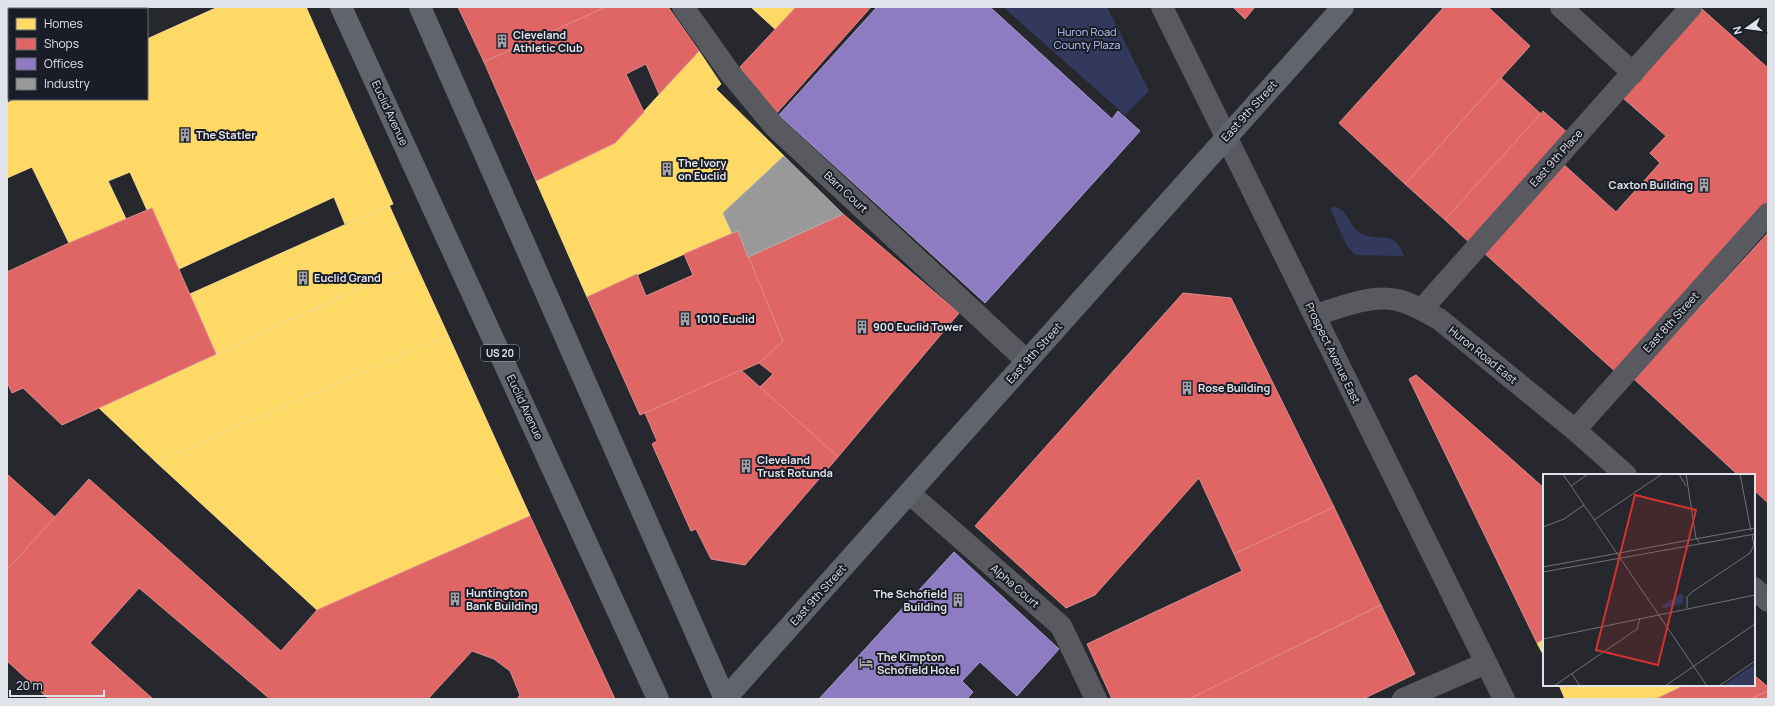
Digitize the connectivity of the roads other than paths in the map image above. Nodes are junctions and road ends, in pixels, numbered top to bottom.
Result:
1 (341, 7) edge
2 (420, 7) edge
3 (683, 7) edge
4 (1162, 7) edge
5 (1343, 7) edge
6 (1561, 7) edge
7 (1691, 7) edge
8 (1633, 73) junction
9 (1226, 137) junction
10 (1768, 214) edge
11 (1422, 309) junction
12 (1315, 315) junction
13 (1027, 361) junction
14 (1575, 430) junction
15 (1625, 474) edge
16 (909, 492) junction
17 (1755, 589) edge
18 (1768, 600) edge
19 (1486, 663) junction
20 (658, 699) edge
21 (725, 699) edge
22 (1096, 699) edge
23 (1403, 699) edge
24 (1504, 699) edge

1 - 20 main road, Euclid Avenue / US 20
2 - 21 main road
3 - 13 street, Barn Court
4 - 9 street, Prospect Avenue East
5 - 9 main road, East 9th Street
6 - 8 street
7 - 8 street, East 9th Place
8 - 11 street, East 9th Place
9 - 12 street, Prospect Avenue East
9 - 13 main road, East 9th Street
10 - 14 street, East 8th Street
11 - 12 street, Huron Road East
11 - 14 street, Huron Road East
12 - 19 street, Prospect Avenue East
13 - 16 main road, East 9th Street
14 - 15 street, Huron Road East
16 - 21 main road, East 9th Street
16 - 22 street, Alpha Court
17 - 18 street
19 - 23 street
19 - 24 street, Prospect Avenue East

